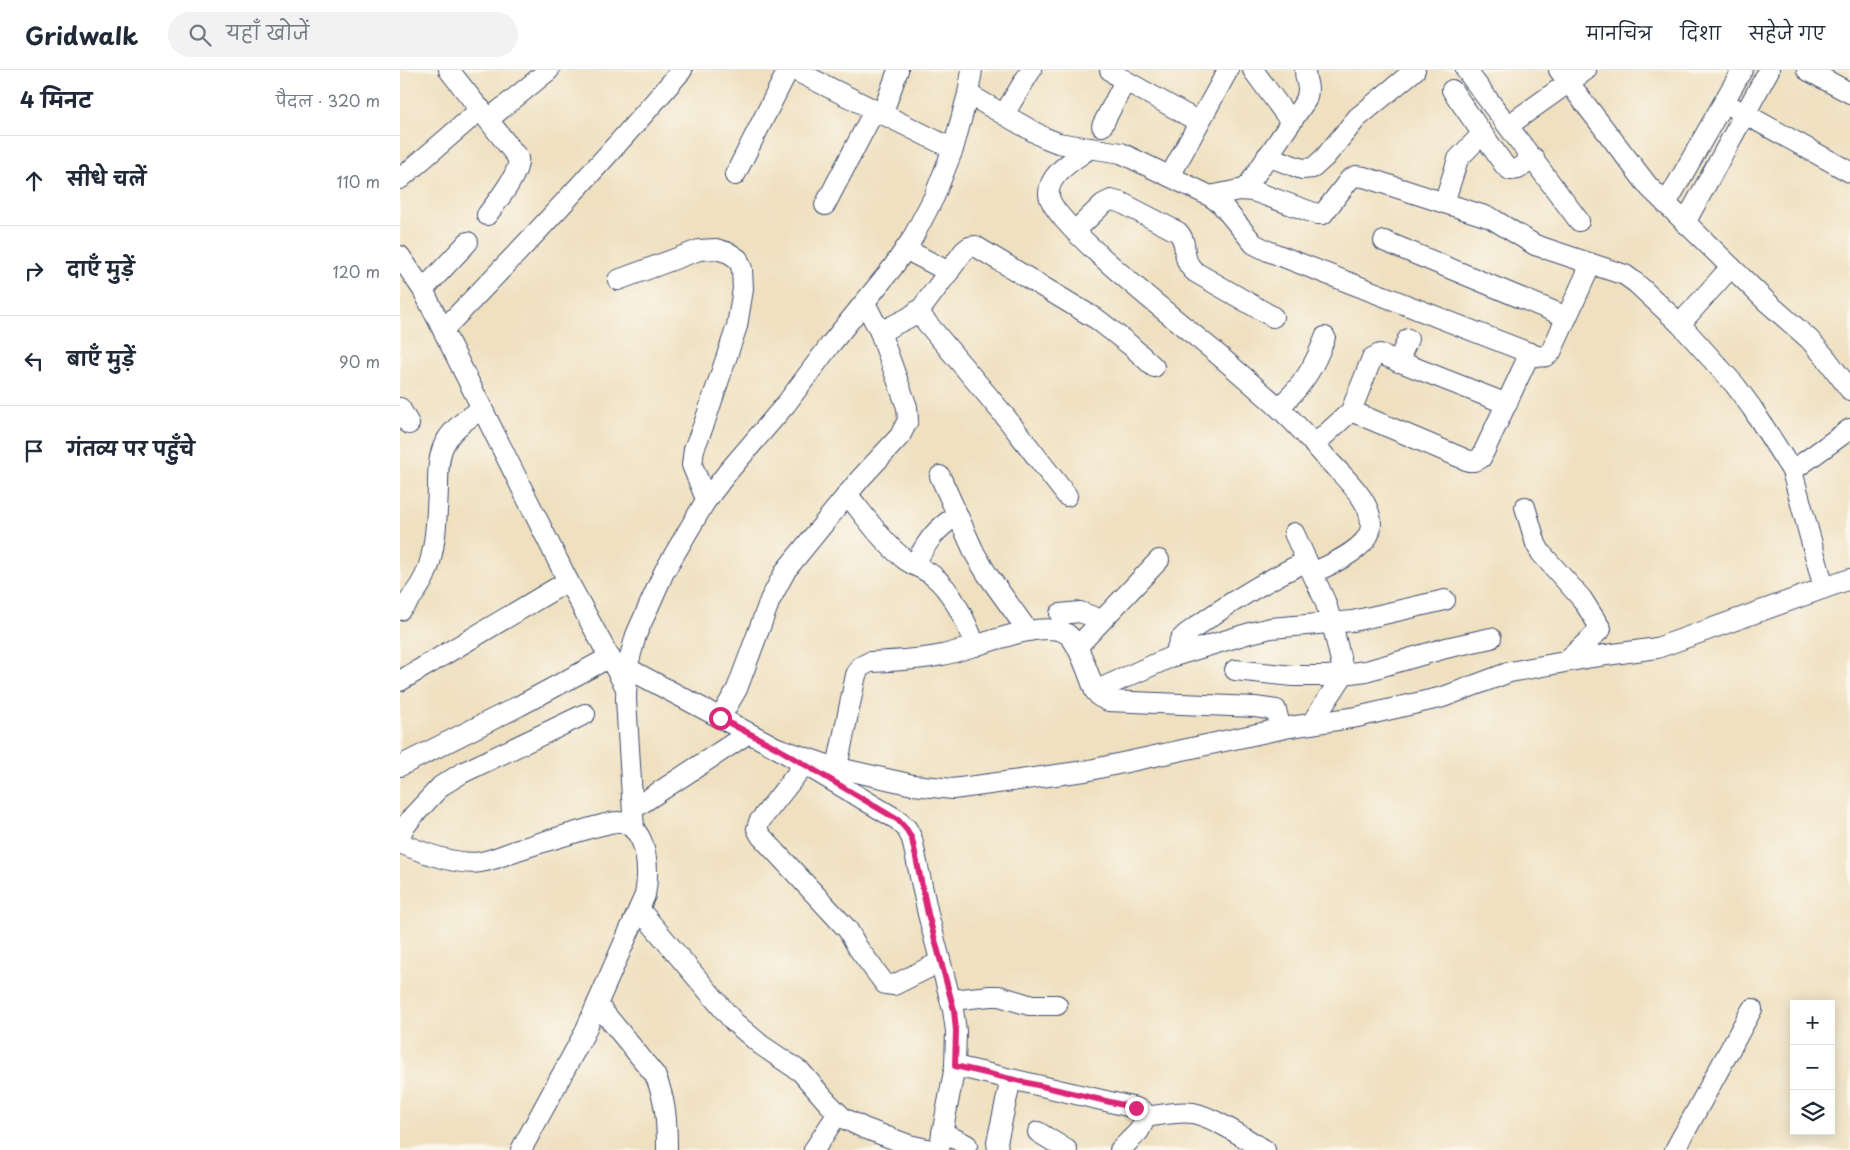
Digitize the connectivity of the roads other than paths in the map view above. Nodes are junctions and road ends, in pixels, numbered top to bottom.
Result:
1 (449, 70) edge
2 (549, 70) edge
3 (682, 70) edge
4 (788, 70) edge
5 (794, 70) edge
6 (898, 70) edge
7 (972, 70) edge
8 (1030, 70) edge
9 (1228, 70) edge
10 (1253, 70) edge
11 (1305, 70) edge
12 (1415, 70) edge
13 (1466, 70) edge
14 (1586, 70) edge
15 (1742, 70) edge
16 (1769, 70) edge
17 (1807, 70) edge
18 (1118, 76) edge
19 (1564, 76) edge
20 (1452, 90) dead end
21 (1850, 93) edge
22 (968, 94) junction
23 (1724, 102) junction
24 (878, 113) junction
25 (485, 114) junction
26 (1004, 114) junction
27 (1745, 115) junction
28 (1199, 122) junction
29 (1291, 122) junction
30 (1509, 125) junction
31 (1102, 126) dead end
32 (1482, 134) junction
33 (1090, 148) junction
34 (953, 149) junction
35 (1267, 156) junction
36 (1534, 158) junction
37 (1295, 166) junction
38 (1850, 172) edge
39 (735, 175) dead end
40 (1170, 176) junction
41 (400, 179) edge
42 (1245, 187) junction
43 (1216, 200) junction
44 (1444, 203) junction
45 (1666, 204) junction
46 (825, 205) dead end
47 (488, 215) dead end
48 (1579, 220) dead end
49 (1685, 222) junction
50 (1075, 231) junction
51 (1384, 241) dead end
52 (468, 242) dead end
53 (905, 249) junction
54 (400, 256) edge
55 (1591, 264) junction
56 (1731, 267) junction
57 (949, 272) junction
58 (618, 280) dead end
59 (423, 290) junction
60 (864, 303) junction
61 (918, 312) junction
62 (1273, 317) dead end
63 (1567, 317) junction
64 (1680, 324) junction
65 (443, 330) junction
66 (880, 332) junction
67 (1325, 337) dead end
68 (1408, 339) dead end
69 (1530, 353) junction
70 (1398, 362) junction
71 (1154, 367) dead end
72 (1850, 390) edge
73 (1507, 404) junction
74 (1279, 408) junction
75 (482, 409) junction
76 (1351, 411) junction
77 (1850, 429) edge
78 (1314, 445) junction
79 (1792, 471) junction
80 (940, 476) dead end
81 (847, 494) junction
82 (1067, 496) dead end
83 (706, 499) junction
84 (1525, 506) dead end
85 (957, 515) junction
86 (1294, 533) dead end
87 (1159, 560) dead end
88 (914, 565) junction
89 (1310, 567) junction
90 (1850, 579) edge
91 (568, 581) junction
92 (1824, 588) junction
93 (1445, 600) dead end
94 (400, 610) edge
95 (1060, 614) dead end
96 (1102, 620) junction
97 (1332, 623) junction
98 (1028, 631) junction
99 (1491, 638) dead end
100 (975, 646) junction
101 (1077, 646) junction
102 (1174, 656) junction
103 (610, 658) junction
104 (1564, 662) junction
105 (627, 668) junction
106 (1235, 670) dead end
107 (1344, 674) junction
108 (400, 681) edge
109 (626, 688) junction
110 (1095, 691) junction
111 (585, 714) dead end
112 (720, 718) junction
113 (1311, 724) junction
114 (1281, 729) junction
115 (747, 734) junction
116 (777, 748) junction
117 (804, 765) junction
118 (400, 766) edge
119 (837, 767) junction
120 (633, 809) junction
121 (634, 830) junction
122 (400, 838) edge
123 (400, 843) edge
124 (639, 909) junction
125 (940, 962) junction
126 (951, 1000) junction
127 (597, 1004) junction
128 (1056, 1005) dead end
129 (1752, 1009) dead end
130 (955, 1066) junction
131 (1012, 1079) junction
132 (838, 1113) junction
133 (1146, 1118) junction
134 (1038, 1132) dead end
135 (940, 1141) edge
136 (967, 1145) dead end
137 (521, 1150) edge
138 (668, 1150) edge
139 (814, 1150) edge
140 (931, 1150) edge
141 (998, 1150) edge
142 (1067, 1150) edge
143 (1120, 1150) edge
144 (1265, 1150) edge
145 (1675, 1150) edge

1 - 25 street
2 - 25 street
3 - 65 street
4 - 39 street
5 - 24 street
6 - 24 street
7 - 22 street
8 - 26 street
9 - 28 street
10 - 29 street
11 - 29 street
12 - 37 street
13 - 30 street
14 - 19 street
15 - 23 street
16 - 27 street
17 - 21 street
18 - 28 street
18 - 31 street
19 - 30 street
19 - 45 street
20 - 32 street
22 - 26 street
22 - 34 street
23 - 27 street
23 - 45 street
24 - 34 street
24 - 46 street
25 - 41 street
25 - 47 street
26 - 33 street
27 - 38 street
27 - 49 street
28 - 40 street
29 - 35 street
30 - 36 street
32 - 36 street
32 - 44 street
33 - 40 street
33 - 50 street
34 - 53 street
35 - 37 street
35 - 42 street
36 - 48 street
37 - 42 street
40 - 43 street
42 - 43 street
42 - 44 street
43 - 69 street
44 - 55 street
45 - 49 street
49 - 56 street
50 - 62 street
50 - 74 street
51 - 63 street
52 - 59 street
53 - 57 street
53 - 60 street
54 - 59 street
55 - 63 street
55 - 64 street
56 - 64 street
56 - 72 street
57 - 61 street
57 - 71 street
58 - 83 street
59 - 65 street
60 - 66 street
60 - 83 street
61 - 66 street
61 - 82 street
63 - 69 street
64 - 79 street
65 - 75 street
66 - 81 street
67 - 74 street
68 - 70 street
69 - 73 street
70 - 73 street
70 - 76 street
73 - 76 street
74 - 78 street
75 - 91 street
75 - 94 street
76 - 78 street
77 - 79 street
78 - 89 street
79 - 92 street
80 - 85 street
81 - 88 street
81 - 112 street
83 - 105 street
84 - 104 street
85 - 88 street
85 - 98 street
86 - 89 street
87 - 96 street
88 - 100 street
89 - 97 street
89 - 102 street
90 - 92 street
91 - 103 street
91 - 108 street
92 - 104 street
93 - 97 street
95 - 96 street
96 - 101 street
97 - 102 street
97 - 107 street
98 - 100 street
98 - 101 street
99 - 107 street
100 - 119 street
101 - 110 street
102 - 110 street
103 - 109 street
103 - 118 street
104 - 113 street
105 - 109 street
105 - 112 street
106 - 107 street
107 - 113 street
109 - 120 street
110 - 114 street
111 - 122 street
112 - 115 street
113 - 114 street
114 - 119 street
115 - 116 street
115 - 120 street
116 - 117 street
116 - 119 street
117 - 125 street
117 - 125 street
120 - 121 street
121 - 123 street
121 - 124 street
124 - 127 street
124 - 132 street
125 - 126 street
126 - 128 street
126 - 130 street
127 - 137 street
127 - 138 street
129 - 145 street
130 - 131 street
130 - 135 street
131 - 133 street
131 - 141 street
132 - 139 street
132 - 140 street
133 - 143 street
133 - 144 street
134 - 142 street
135 - 136 street

